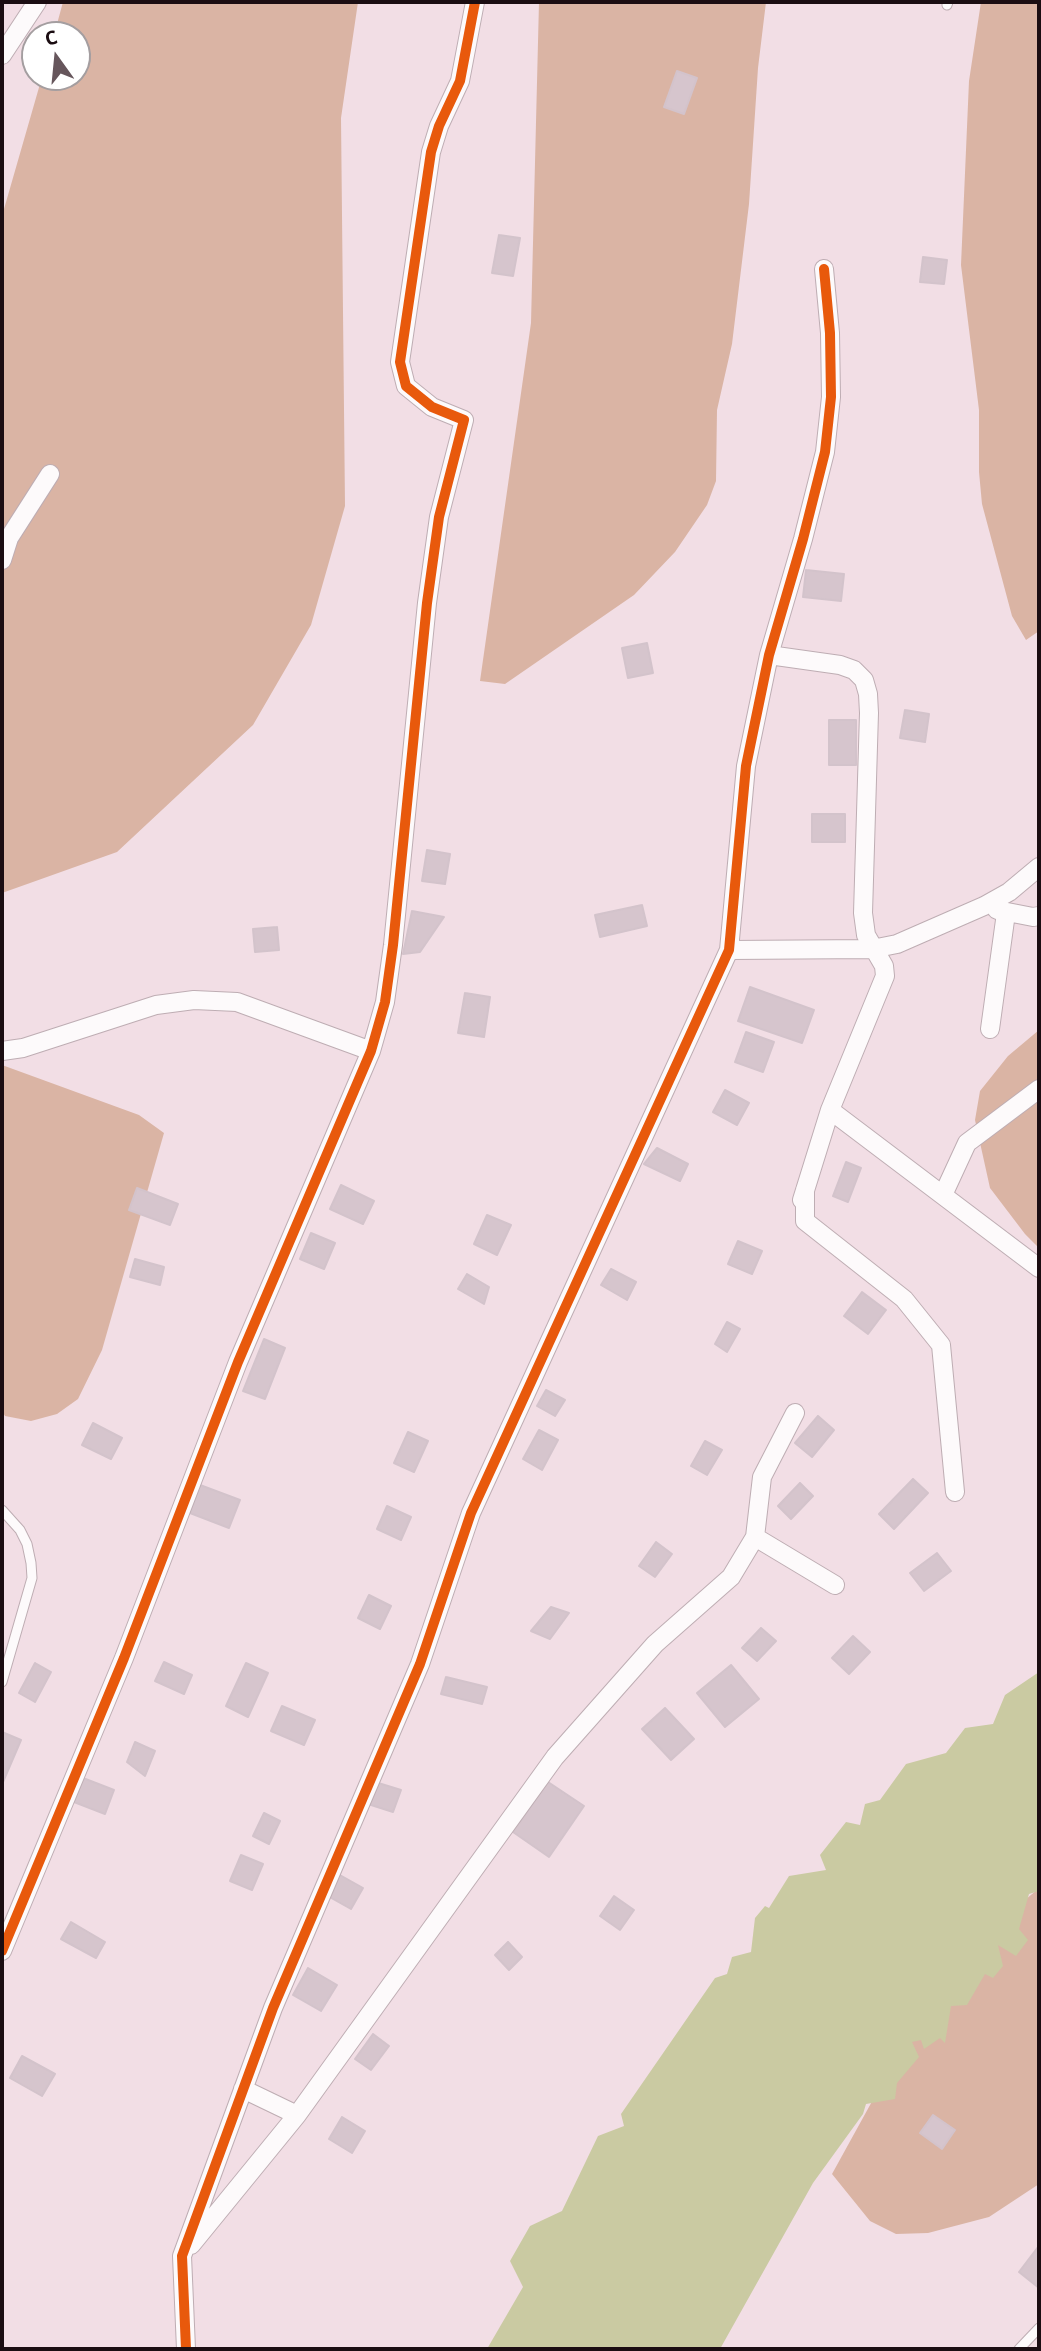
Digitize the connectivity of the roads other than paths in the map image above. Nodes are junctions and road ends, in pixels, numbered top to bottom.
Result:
1 (37, 2) edge
2 (475, 2) edge
3 (2, 55) edge
4 (824, 269) dead end
5 (50, 474) dead end
6 (2, 560) edge
7 (769, 655) junction
8 (1039, 867) edge
9 (984, 906) junction
10 (1006, 913) junction
11 (1039, 916) edge
12 (729, 950) junction
13 (872, 950) junction
14 (990, 1029) dead end
15 (2, 1051) edge
16 (371, 1051) junction
17 (1039, 1089) edge
18 (830, 1110) junction
19 (943, 1195) junction
20 (1039, 1268) edge
21 (795, 1413) dead end
22 (955, 1492) dead end
23 (2, 1510) edge
24 (755, 1536) junction
25 (835, 1585) dead end
26 (2, 1682) edge
27 (2, 1951) edge
28 (243, 2089) junction
29 (297, 2115) junction
30 (182, 2256) junction
31 (1039, 2328) edge
32 (186, 2349) edge
33 (1019, 2349) edge

1 - 3 street
2 - 16 street
4 - 7 street
5 - 6 street
7 - 12 street
7 - 13 street
8 - 9 street
9 - 10 street
9 - 13 street
10 - 11 street
10 - 14 street
12 - 13 street
12 - 28 street
13 - 18 street
15 - 16 street
16 - 27 street
17 - 19 street
18 - 19 street
18 - 22 street
19 - 20 street
21 - 24 street
23 - 26 lane
24 - 25 street
24 - 29 street
28 - 29 street
28 - 30 street
29 - 30 street
30 - 32 street
31 - 33 lane

